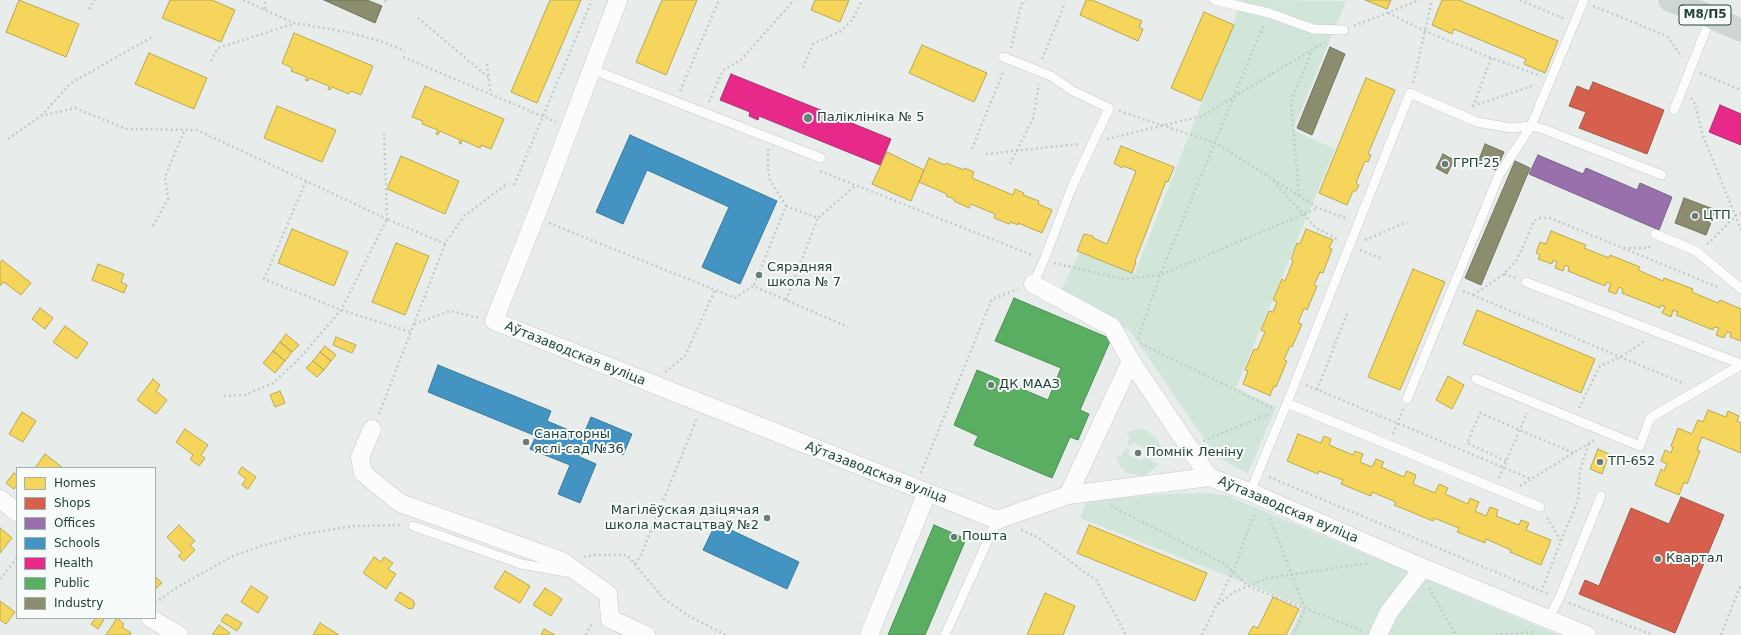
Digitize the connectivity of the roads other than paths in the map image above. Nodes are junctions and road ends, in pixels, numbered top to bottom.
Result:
1 (618, 0) edge
2 (1214, 0) edge
3 (1670, 0) edge
4 (1584, 1) edge
5 (1711, 17) junction
6 (1344, 30) road end
7 (1741, 30) edge
8 (1006, 58) road end
9 (591, 69) junction
10 (1674, 110) dead end
11 (1531, 126) junction
12 (822, 158) dead end
13 (1662, 175) dead end
14 (1655, 234) road end
15 (1526, 282) dead end
16 (1033, 284) joint
17 (1741, 289) edge
18 (1131, 361) junction
19 (1741, 365) edge
20 (1476, 379) dead end
21 (1407, 399) road end
22 (1288, 402) junction
23 (372, 429) road end
24 (1209, 477) junction
25 (920, 491) junction
26 (1068, 495) junction
27 (1256, 495) junction
28 (1601, 496) dead end
29 (0, 499) edge
30 (1540, 507) road end
31 (16, 511) edge
32 (997, 520) junction
33 (413, 526) road end
34 (1422, 570) junction
35 (581, 574) junction
36 (152, 619) edge
37 (1548, 619) junction
38 (1575, 633) edge
39 (1374, 634) edge
40 (179, 635) edge
41 (646, 635) edge
42 (869, 635) edge
43 (945, 635) edge

1 - 9 street, Аўтазаводская вуліца
2 - 6 lane
3 - 5 main road, М8/П5
4 - 11 lane
5 - 7 main road, М8/П5
5 - 10 lane
8 - 16 lane
9 - 12 lane
9 - 25 street, Аўтазаводская вуліца
11 - 13 lane
11 - 21 lane
11 - 22 lane
14 - 17 lane
15 - 19 lane
16 - 18 street
18 - 24 street
18 - 26 street
19 - 20 lane
22 - 27 lane
22 - 30 lane
23 - 35 street
24 - 26 street, Аўтазаводская вуліца
24 - 27 street, Аўтазаводская вуліца
25 - 32 street, Аўтазаводская вуліца
25 - 42 street
26 - 32 street, Аўтазаводская вуліца
27 - 34 street, Аўтазаводская вуліца
28 - 37 lane
29 - 31 street
32 - 43 lane
33 - 35 lane
34 - 37 street, Аўтазаводская вуліца
34 - 39 street
35 - 41 street
36 - 40 street
37 - 38 street, Аўтазаводская вуліца

